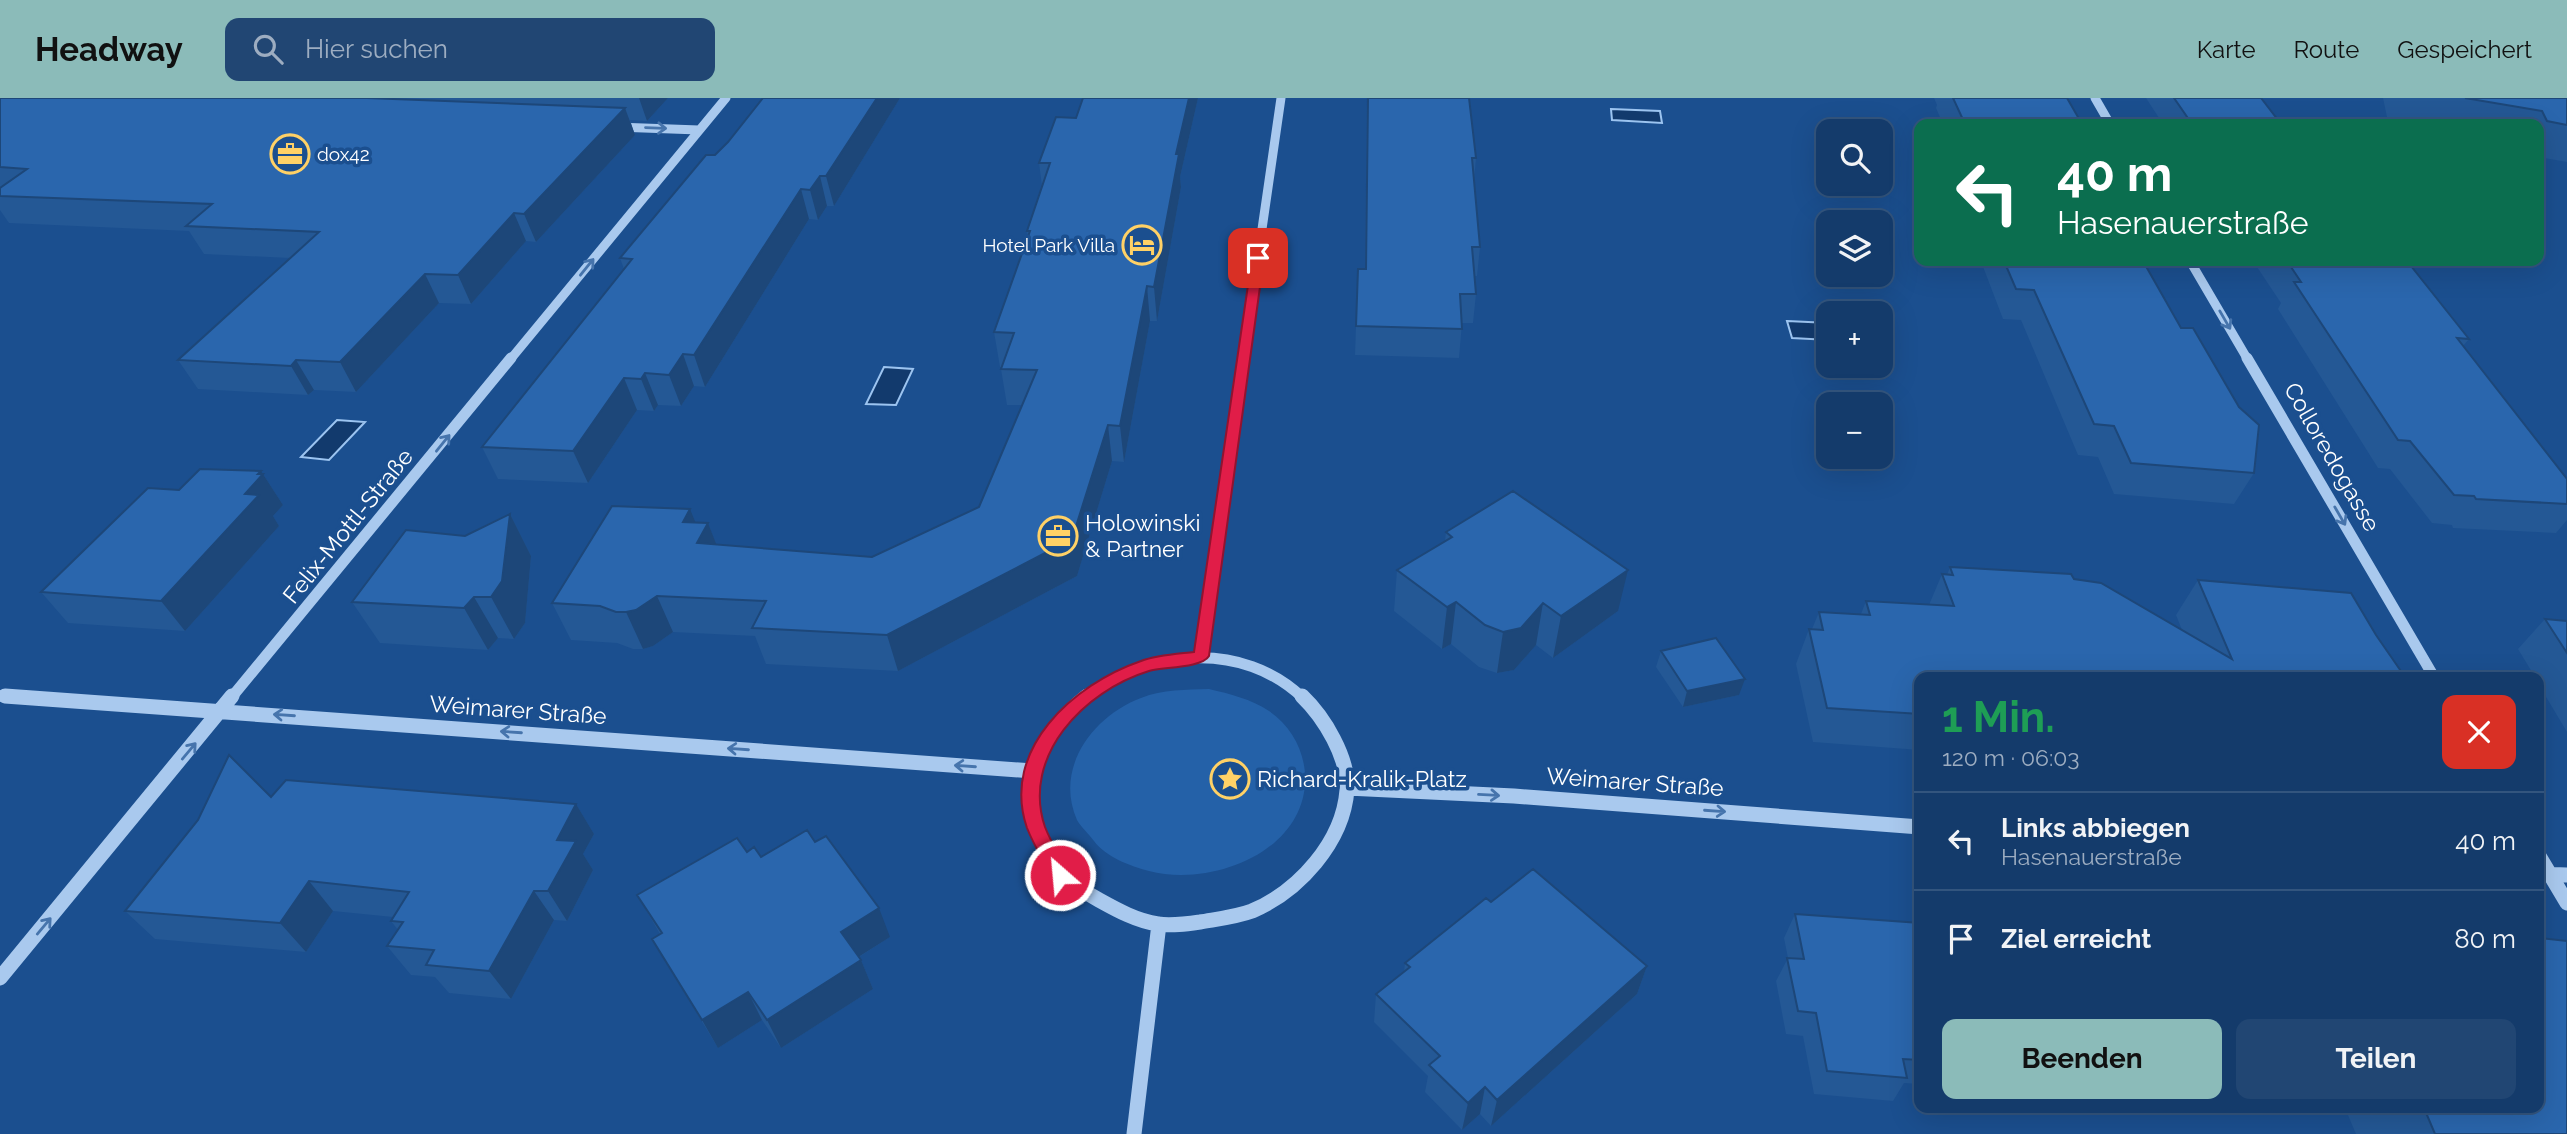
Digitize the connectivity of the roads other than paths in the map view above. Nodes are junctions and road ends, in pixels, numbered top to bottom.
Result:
1 (726, 98) edge
2 (1281, 98) edge
3 (2095, 98) edge
4 (2107, 119) edge
5 (601, 126) edge
6 (699, 130) junction
7 (2193, 266) edge
8 (1201, 656) junction
9 (2431, 672) edge
10 (0, 696) edge
11 (223, 711) junction
12 (1033, 771) junction
13 (1347, 788) junction
14 (1914, 827) edge
15 (2545, 874) edge
16 (2567, 875) edge
17 (2567, 903) edge
18 (1159, 924) junction
19 (0, 978) edge
20 (1134, 1134) edge

1 - 6 street, Felix-Mottl-Straße
2 - 8 street
3 - 4 street
5 -> 6 street
11 -> 6 street, Felix-Mottl-Straße
7 -> 9 street, Colloredogasse
8 - 12 street
8 - 13 street
10 - 11 street, Weimarer Straße
12 -> 11 street, Weimarer Straße
19 -> 11 street, Felix-Mottl-Straße
12 - 18 street
13 -> 14 street, Weimarer Straße
13 - 18 street
15 - 16 street
15 - 17 street
18 - 20 street

